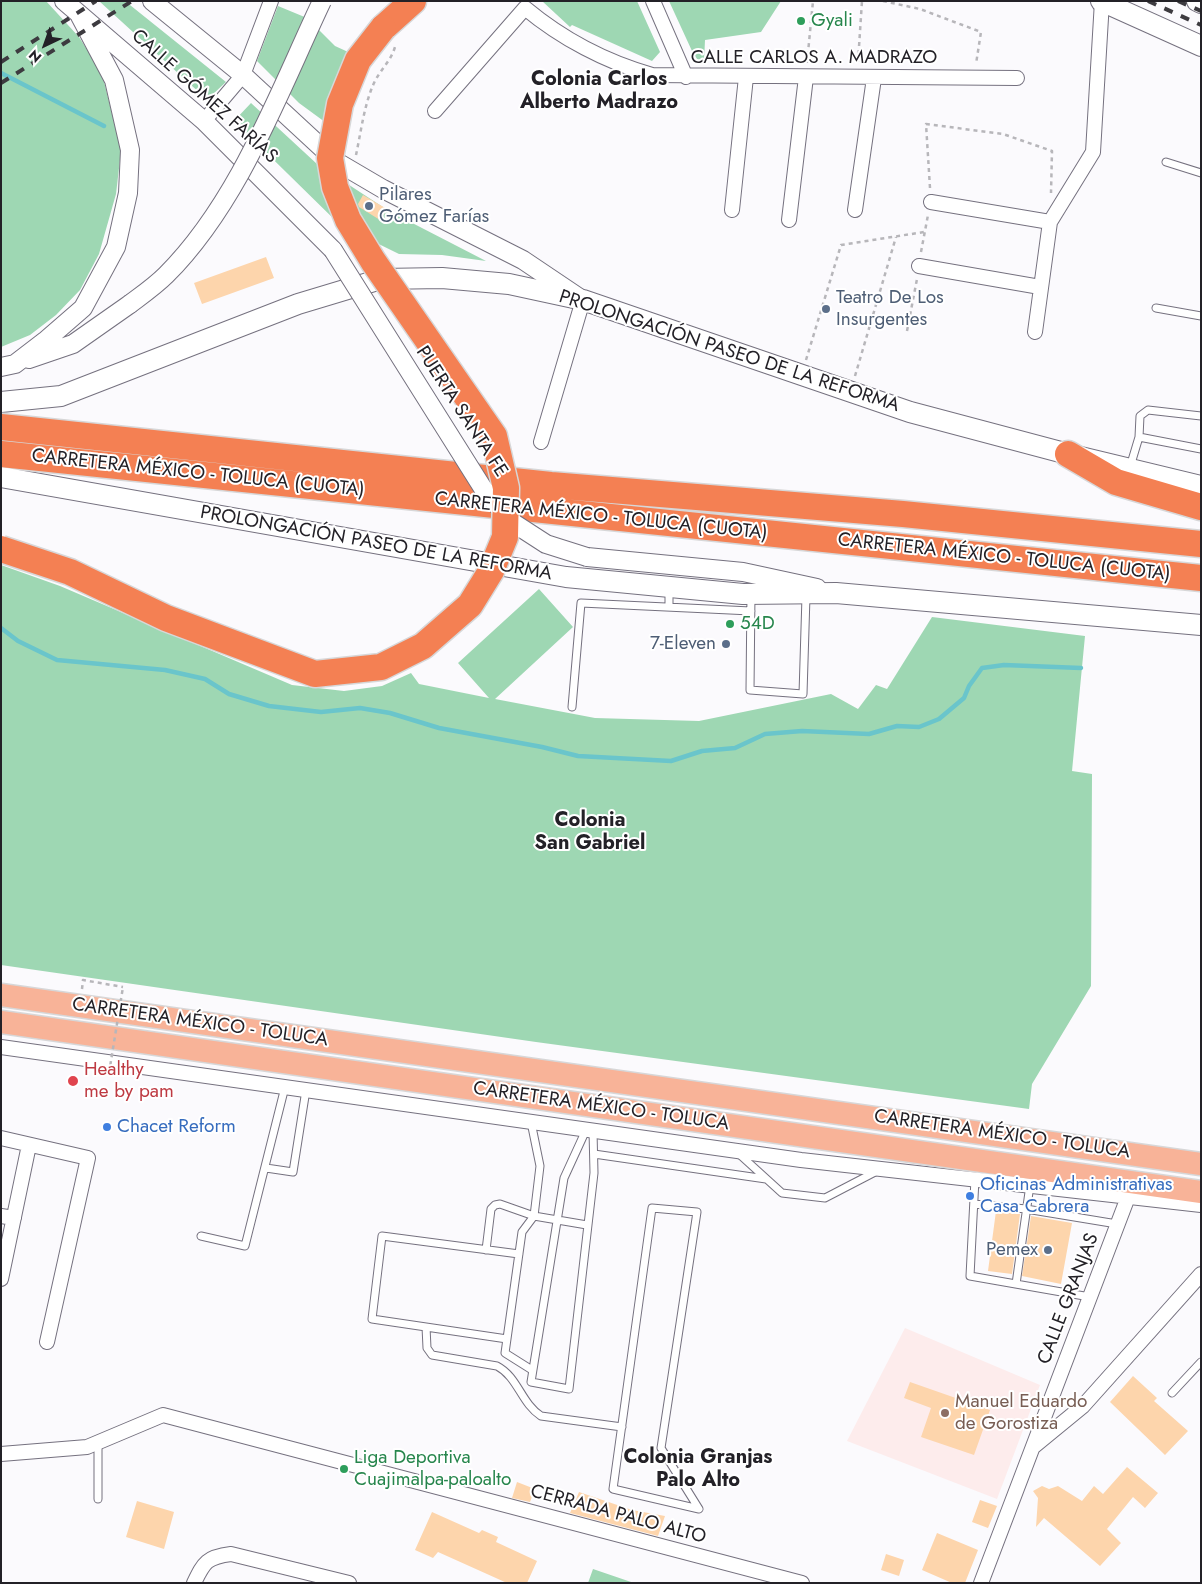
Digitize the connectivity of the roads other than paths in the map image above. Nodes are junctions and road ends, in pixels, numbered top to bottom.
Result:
1 (64, 1) edge
2 (152, 1) edge
3 (271, 1) edge
4 (322, 1) edge
5 (413, 1) edge
6 (654, 1) edge
7 (1101, 1) edge
8 (1197, 1) edge
9 (1201, 3) edge
10 (80, 16) junction
11 (1201, 46) edge
12 (243, 75) junction
13 (686, 77) junction
14 (746, 77) junction
15 (806, 77) junction
16 (874, 78) junction
17 (1017, 78) dead end
18 (435, 111) dead end
19 (204, 121) junction
20 (1166, 162) dead end
21 (1201, 172) edge
22 (931, 202) road end
23 (732, 210) dead end
24 (855, 210) dead end
25 (789, 220) dead end
26 (1050, 222) junction
27 (333, 250) joint
28 (919, 266) road end
29 (1040, 287) junction
30 (583, 300) junction
31 (1156, 308) dead end
32 (1201, 316) edge
33 (1035, 332) dead end
34 (8, 366) edge
35 (1, 402) edge
36 (1201, 416) edge
37 (1, 427) edge
38 (1139, 438) junction
39 (541, 442) dead end
40 (1201, 449) edge
41 (1, 454) edge
42 (1068, 454) junction
43 (1129, 469) junction
44 (1, 477) edge
45 (1201, 486) edge
46 (1201, 507) edge
47 (1201, 544) edge
48 (1, 549) edge
49 (1201, 578) edge
50 (669, 587) junction
51 (751, 590) junction
52 (806, 590) junction
53 (669, 607) junction
54 (1201, 625) edge
55 (572, 707) dead end
56 (1, 995) edge
57 (1, 1022) edge
58 (2, 1050) edge
59 (285, 1087) junction
60 (306, 1090) junction
61 (531, 1122) junction
62 (589, 1130) junction
63 (1, 1138) edge
64 (29, 1145) junction
65 (736, 1151) junction
66 (594, 1154) junction
67 (1201, 1164) edge
68 (266, 1168) junction
69 (882, 1169) junction
70 (975, 1170) junction
71 (1030, 1177) junction
72 (766, 1179) junction
73 (1201, 1192) edge
74 (1128, 1197) junction
75 (974, 1204) junction
76 (1201, 1205) edge
77 (1026, 1209) junction
78 (534, 1216) junction
79 (8, 1217) edge
80 (557, 1221) junction
81 (1117, 1224) junction
82 (587, 1225) junction
83 (201, 1236) dead end
84 (486, 1250) junction
85 (518, 1254) junction
86 (1201, 1274) edge
87 (1, 1279) edge
88 (1016, 1284) junction
89 (1090, 1297) junction
90 (426, 1327) junction
91 (507, 1339) junction
92 (47, 1342) dead end
93 (1201, 1362) edge
94 (532, 1370) junction
95 (1172, 1394) dead end
96 (622, 1427) junction
97 (98, 1442) junction
98 (1032, 1447) junction
99 (1, 1454) edge
100 (98, 1499) dead end
101 (194, 1583) edge
102 (349, 1583) edge
103 (802, 1583) edge
104 (981, 1583) edge

1 - 10 street, CALLE GÓMEZ FARÍAS
2 - 12 street
3 - 12 street
4 - 34 street, bridge
5 - 48 highway, bridge
6 - 13 street
7 - 11 main road
7 - 26 street
8 - 9 main road
10 - 19 street, CALLE GÓMEZ FARÍAS
10 - 34 street
12 - 19 street
12 - 30 street
13 - 14 street, CALLE CARLOS A. MADRAZO
13 - 18 street, CALLE CARLOS A. MADRAZO
14 - 15 street, CALLE CARLOS A. MADRAZO
14 - 23 street
15 - 16 street, CALLE CARLOS A. MADRAZO
15 - 25 street
16 - 17 street, CALLE CARLOS A. MADRAZO
16 - 24 street
19 - 27 street, CALLE GÓMEZ FARÍAS
20 - 21 lane
22 - 26 street
26 - 29 street
27 - 51 street, PUERTA SANTA FE, bridge
28 - 29 street
29 - 33 street
30 - 35 main road, PROLONGACIÓN PASEO DE LA REFORMA
30 - 39 street
30 - 42 main road, PROLONGACIÓN PASEO DE LA REFORMA
31 - 32 lane
36 - 38 lane
37 - 47 highway, CARRETERA MÉXICO - TOLUCA (CUOTA)
38 - 40 lane
38 - 43 lane
41 - 49 highway, CARRETERA MÉXICO - TOLUCA (CUOTA)
42 - 43 main road, PROLONGACIÓN PASEO DE LA REFORMA
42 - 46 highway
43 - 45 main road, PROLONGACIÓN PASEO DE LA REFORMA
44 - 50 main road, PROLONGACIÓN PASEO DE LA REFORMA
50 - 51 main road, PROLONGACIÓN PASEO DE LA REFORMA
50 - 53 lane
51 - 52 main road, PROLONGACIÓN PASEO DE LA REFORMA
51 - 52 lane
51 - 53 lane
52 - 54 main road, PROLONGACIÓN PASEO DE LA REFORMA
53 - 55 lane
56 - 67 main road, CARRETERA MÉXICO - TOLUCA
57 - 70 main road, CARRETERA MÉXICO - TOLUCA
58 - 59 street
59 - 60 street
59 - 68 lane
60 - 61 street
60 - 68 lane
61 - 62 street
61 - 78 lane
62 - 65 street
62 - 66 lane
62 - 80 lane
63 - 64 street
64 - 79 street
64 - 92 street
65 - 69 street
65 - 72 lane
66 - 72 lane
66 - 82 lane
68 - 83 lane
69 - 70 street
69 - 72 lane
70 - 71 main road, CARRETERA MÉXICO - TOLUCA
70 - 75 lane
71 - 73 main road, CARRETERA MÉXICO - TOLUCA
71 - 74 street
71 - 77 lane
74 - 76 street
74 - 81 street, CALLE GRANJAS
75 - 77 lane
75 - 88 lane
77 - 81 lane
77 - 88 lane
78 - 80 lane
78 - 84 lane
78 - 85 lane
79 - 87 street
80 - 82 lane
80 - 94 lane
81 - 89 street, CALLE GRANJAS
82 - 94 lane
84 - 85 lane
84 - 90 lane
85 - 91 lane
86 - 98 street
88 - 89 lane
89 - 98 street, CALLE GRANJAS
90 - 91 lane
90 - 96 lane
91 - 94 lane
93 - 95 lane
96 - 96 lane
97 - 99 street
97 - 100 lane
97 - 103 street, CERRADA PALO ALTO
98 - 104 street, CALLE GRANJAS
101 - 102 street

